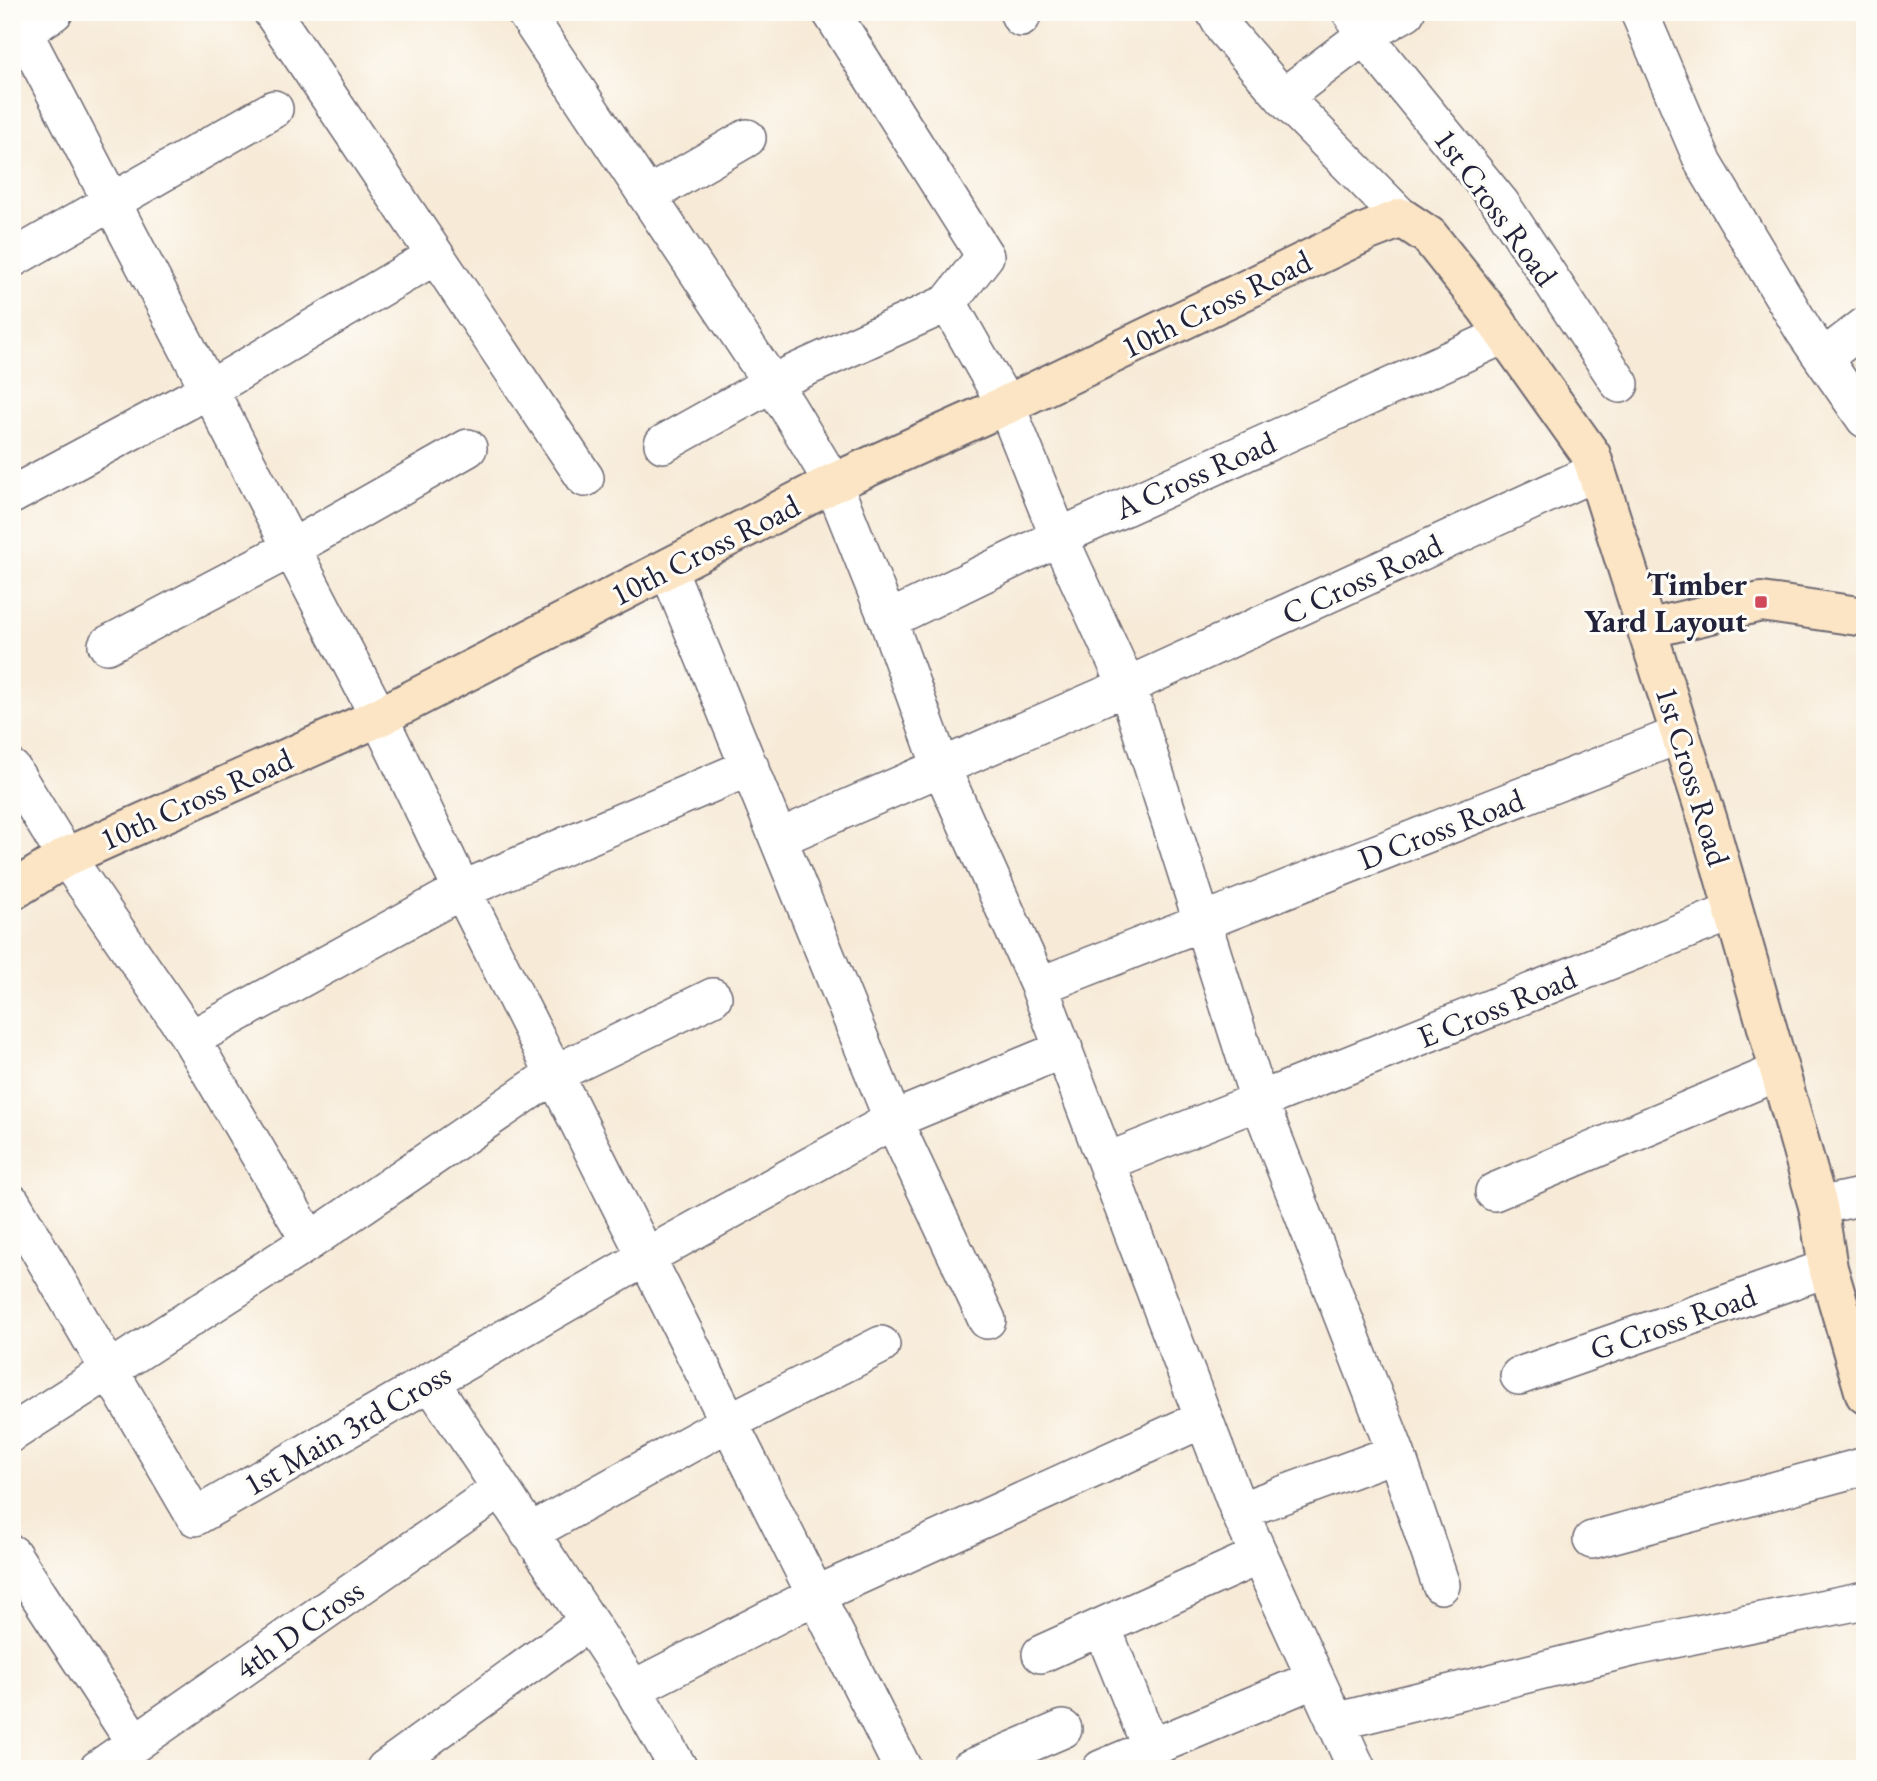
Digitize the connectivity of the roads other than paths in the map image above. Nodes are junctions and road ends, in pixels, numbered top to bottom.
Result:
1 (272, 12) edge
2 (525, 12) edge
3 (831, 12) edge
4 (1214, 12) edge
5 (1406, 12) edge
6 (1639, 12) edge
7 (26, 24) edge
8 (1357, 24) edge
9 (1283, 97) junction
10 (274, 109) dead end
11 (747, 138) dead end
12 (647, 196) junction
13 (113, 204) junction
14 (1402, 218) junction
15 (433, 257) junction
16 (12, 259) edge
17 (948, 303) junction
18 (1865, 326) edge
19 (1504, 335) junction
20 (1823, 358) junction
21 (772, 383) junction
22 (1620, 384) dead end
23 (208, 390) junction
24 (1006, 405) junction
25 (1864, 415) edge
26 (663, 444) dead end
27 (468, 448) dead end
28 (1597, 471) junction
29 (585, 478) dead end
30 (833, 483) junction
31 (12, 495) edge
32 (1059, 537) junction
33 (290, 550) junction
34 (668, 569) junction
35 (1865, 617) edge
36 (888, 620) junction
37 (1647, 629) junction
38 (107, 645) dead end
39 (1127, 686) junction
40 (379, 717) junction
41 (1681, 734) junction
42 (750, 767) junction
43 (941, 767) junction
44 (12, 769) edge
45 (779, 838) junction
46 (66, 858) junction
47 (461, 890) junction
48 (12, 891) edge
49 (1734, 911) junction
50 (1201, 923) junction
51 (1039, 986) junction
52 (712, 997) dead end
53 (191, 1039) junction
54 (1064, 1049) junction
55 (1780, 1070) junction
56 (554, 1074) junction
57 (1260, 1103) junction
58 (892, 1120) junction
59 (1106, 1161) junction
60 (1493, 1192) dead end
61 (1865, 1196) edge
62 (12, 1203) edge
63 (1818, 1206) junction
64 (310, 1241) junction
65 (646, 1257) junction
66 (1828, 1268) junction
67 (987, 1320) dead end
68 (881, 1345) dead end
69 (109, 1369) junction
70 (1519, 1376) dead end
71 (430, 1381) junction
72 (1865, 1394) edge
73 (1203, 1419) junction
74 (729, 1422) junction
75 (12, 1433) edge
76 (1396, 1453) junction
77 (1865, 1466) edge
78 (500, 1489) junction
79 (1239, 1511) junction
80 (529, 1533) junction
81 (1592, 1540) dead end
82 (12, 1554) edge
83 (1258, 1556) junction
84 (1441, 1585) dead end
85 (816, 1595) junction
86 (1865, 1600) edge
87 (588, 1622) junction
88 (1102, 1627) junction
89 (1041, 1654) dead end
90 (1315, 1679) junction
91 (632, 1689) junction
92 (1335, 1722) junction
93 (1063, 1729) dead end
94 (135, 1743) junction
95 (1151, 1748) junction
96 (98, 1769) edge
97 (385, 1769) edge
98 (679, 1769) edge
99 (903, 1769) edge
100 (969, 1769) edge
101 (1101, 1769) edge
102 (1357, 1769) edge

1 - 15 street
2 - 12 street
3 - 17 street
4 - 9 street
5 - 8 street
6 - 20 street
7 - 13 street
8 - 9 street
8 - 22 street, 1st Cross Road
9 - 14 street
10 - 13 street
11 - 12 street
12 - 21 street
13 - 16 street
13 - 23 street
14 - 19 street, 1st Cross Road
14 - 24 street, 10th Cross Road
15 - 23 street
15 - 29 street
17 - 21 street
17 - 24 street
18 - 20 street
19 - 28 street, 1st Cross Road
19 - 32 street, A Cross Road
20 - 25 street
21 - 26 street
21 - 30 street
23 - 31 street
23 - 33 street
24 - 30 street, 10th Cross Road
24 - 32 street
27 - 33 street
28 - 37 street, 1st Cross Road
28 - 39 street, C Cross Road
30 - 34 street, 10th Cross Road
30 - 36 street
32 - 36 street, A Cross Road
32 - 39 street
33 - 38 street
33 - 40 street
34 - 40 street, 10th Cross Road
34 - 42 street
35 - 37 street
36 - 43 street
37 - 41 street, 1st Cross Road
39 - 43 street, C Cross Road
39 - 50 street
40 - 46 street, 10th Cross Road
40 - 47 street
41 - 49 street, 1st Cross Road
41 - 50 street, D Cross Road
42 - 45 street
42 - 47 street
43 - 45 street, C Cross Road
43 - 51 street
44 - 46 street
45 - 58 street
46 - 48 street, 10th Cross Road
46 - 53 street
47 - 53 street
47 - 56 street
49 - 55 street, 1st Cross Road
49 - 57 street, E Cross Road
50 - 51 street, D Cross Road
50 - 57 street
51 - 54 street
52 - 56 street
53 - 64 street
54 - 58 street, 1st Main 3rd Cross
54 - 59 street
55 - 60 street
55 - 63 street, 1st Cross Road
56 - 64 street
56 - 65 street
57 - 59 street, E Cross Road
57 - 76 street
58 - 65 street, 1st Main 3rd Cross
58 - 67 street
59 - 73 street
61 - 63 street
62 - 69 street
63 - 66 street, 1st Cross Road
64 - 69 street
65 - 71 street, 1st Main 3rd Cross
65 - 74 street
66 - 70 street, G Cross Road
66 - 72 street, 1st Cross Road
68 - 74 street
69 - 71 street, 1st Main 3rd Cross
69 - 75 street
71 - 78 street
73 - 79 street
73 - 85 street
74 - 80 street
74 - 85 street
76 - 79 street
76 - 84 street
77 - 81 street
78 - 80 street
78 - 94 street, 4th D Cross
79 - 83 street
80 - 87 street
82 - 94 street
83 - 88 street
83 - 90 street
85 - 91 street
85 - 99 street
86 - 92 street
87 - 91 street
87 - 97 street
88 - 89 street
88 - 95 street
90 - 92 street
90 - 95 street
91 - 98 street
92 - 102 street
93 - 100 street
94 - 96 street, 4th D Cross
95 - 101 street

